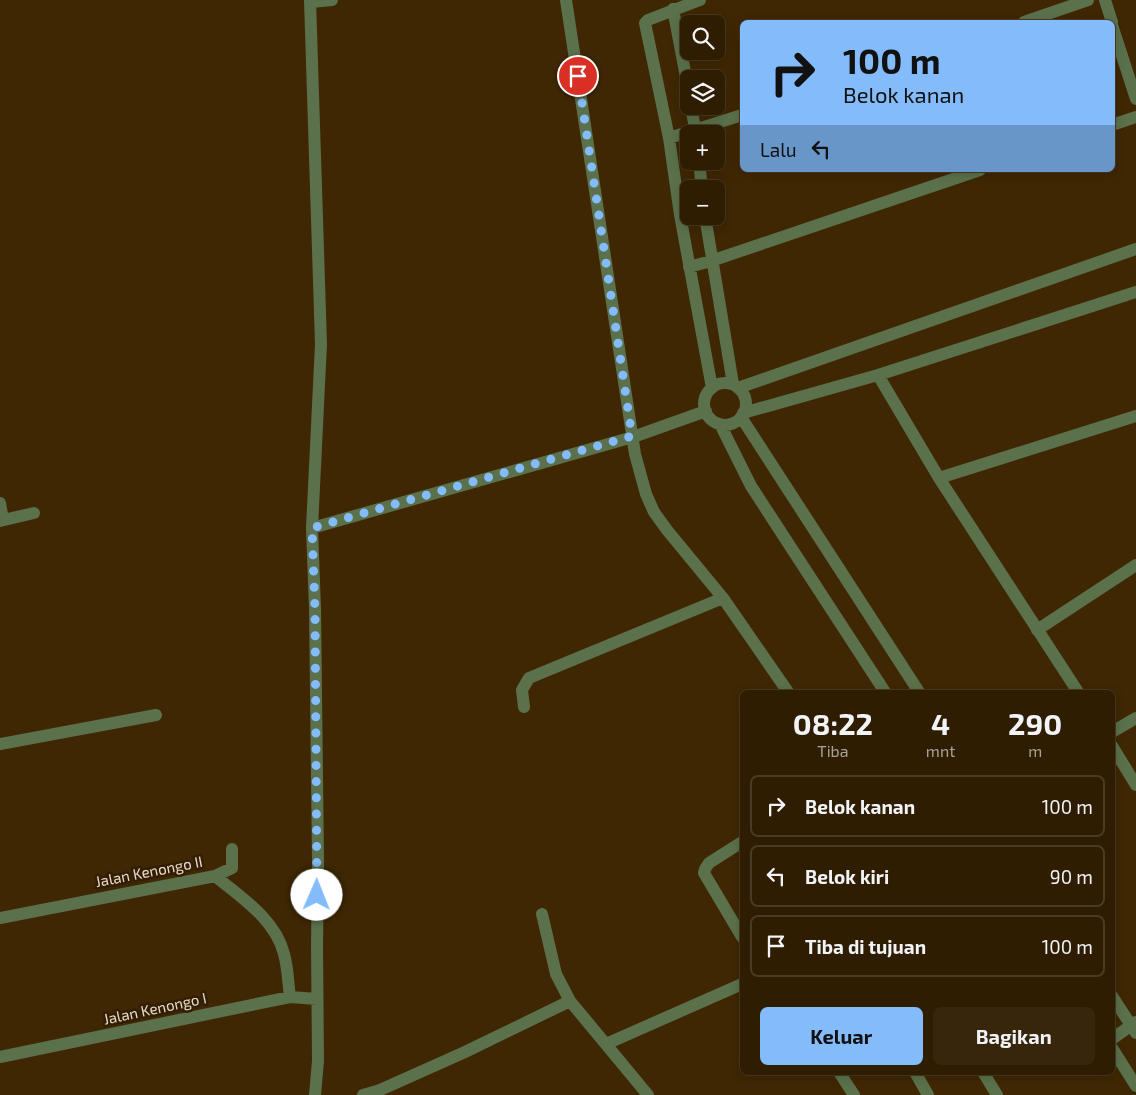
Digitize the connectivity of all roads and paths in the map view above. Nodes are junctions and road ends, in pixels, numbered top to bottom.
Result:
1 (332, 0) edge
2 (566, 0) edge
3 (700, 0) edge
4 (1088, 0) edge
5 (1105, 0) edge
6 (310, 1) edge
7 (673, 9) junction
8 (1030, 20) edge
9 (1111, 20) edge
10 (1115, 33) edge
11 (685, 70) edge
12 (1136, 99) edge
13 (740, 116) edge
14 (1136, 117) edge
15 (1115, 124) edge
16 (713, 125) edge
17 (680, 135) edge
18 (669, 138) junction
19 (974, 172) edge
20 (680, 194) edge
21 (685, 225) edge
22 (706, 225) edge
23 (1136, 249) edge
24 (711, 261) junction
25 (689, 266) junction
26 (1136, 292) edge
27 (878, 375) junction
28 (735, 386) junction
29 (712, 388) junction
30 (706, 411) junction
31 (742, 415) junction
32 (1136, 416) edge
33 (720, 424) junction
34 (632, 436) junction
35 (939, 478) junction
36 (0, 503) edge
37 (34, 513) dead end
38 (1, 521) edge
39 (312, 528) junction
40 (1136, 565) edge
41 (723, 598) junction
42 (1037, 630) junction
43 (787, 690) edge
44 (884, 690) edge
45 (918, 690) edge
46 (1077, 690) edge
47 (524, 707) dead end
48 (156, 715) dead end
49 (1136, 718) edge
50 (1115, 730) edge
51 (0, 744) edge
52 (1115, 751) edge
53 (1136, 785) edge
54 (740, 843) edge
55 (232, 849) dead end
56 (215, 876) junction
57 (542, 914) dead end
58 (0, 918) edge
59 (740, 934) edge
60 (740, 985) edge
61 (290, 997) junction
62 (317, 999) junction
63 (1115, 1000) edge
64 (570, 1001) junction
65 (1134, 1027) edge
66 (1115, 1037) edge
67 (606, 1044) junction
68 (1115, 1053) edge
69 (0, 1057) edge
70 (841, 1075) edge
71 (917, 1075) edge
72 (985, 1075) edge
73 (1136, 1086) edge
74 (315, 1095) edge
75 (363, 1095) edge
76 (648, 1095) edge
77 (854, 1095) edge
78 (928, 1095) edge
79 (997, 1095) edge

1 - 6 street
2 - 34 street
3 - 7 street
4 - 8 street
5 - 9 street
6 - 39 street
7 - 11 street
7 - 18 street
10 - 12 street
13 - 16 street
14 - 15 street
17 - 18 street
18 - 20 street
19 - 24 street
21 - 25 street
22 - 24 street
23 - 28 street
24 - 25 street
24 - 28 street
25 - 29 street
26 - 27 street
27 - 31 street
27 - 35 street
28 - 29 street
28 - 31 street
29 - 30 street
30 - 33 street
30 - 34 street
31 - 33 street
31 - 45 street
32 - 35 street
33 - 44 street
34 - 39 street
34 - 41 street
35 - 42 street
36 - 38 street
37 - 38 street
39 - 62 street
40 - 42 street
41 - 43 street
41 - 47 street
42 - 46 street
48 - 51 street
49 - 50 street
52 - 53 street
54 - 59 street
55 - 56 street
56 - 58 street, Jalan Kenongo II
56 - 61 street, Jalan Kenongo II
57 - 64 street
60 - 67 street
61 - 62 street, Jalan Kenongo I
61 - 69 street, Jalan Kenongo I
62 - 74 street
63 - 65 street
64 - 67 street
64 - 75 street
65 - 66 street
67 - 76 street
68 - 73 street
70 - 77 street
71 - 78 street
72 - 79 street

